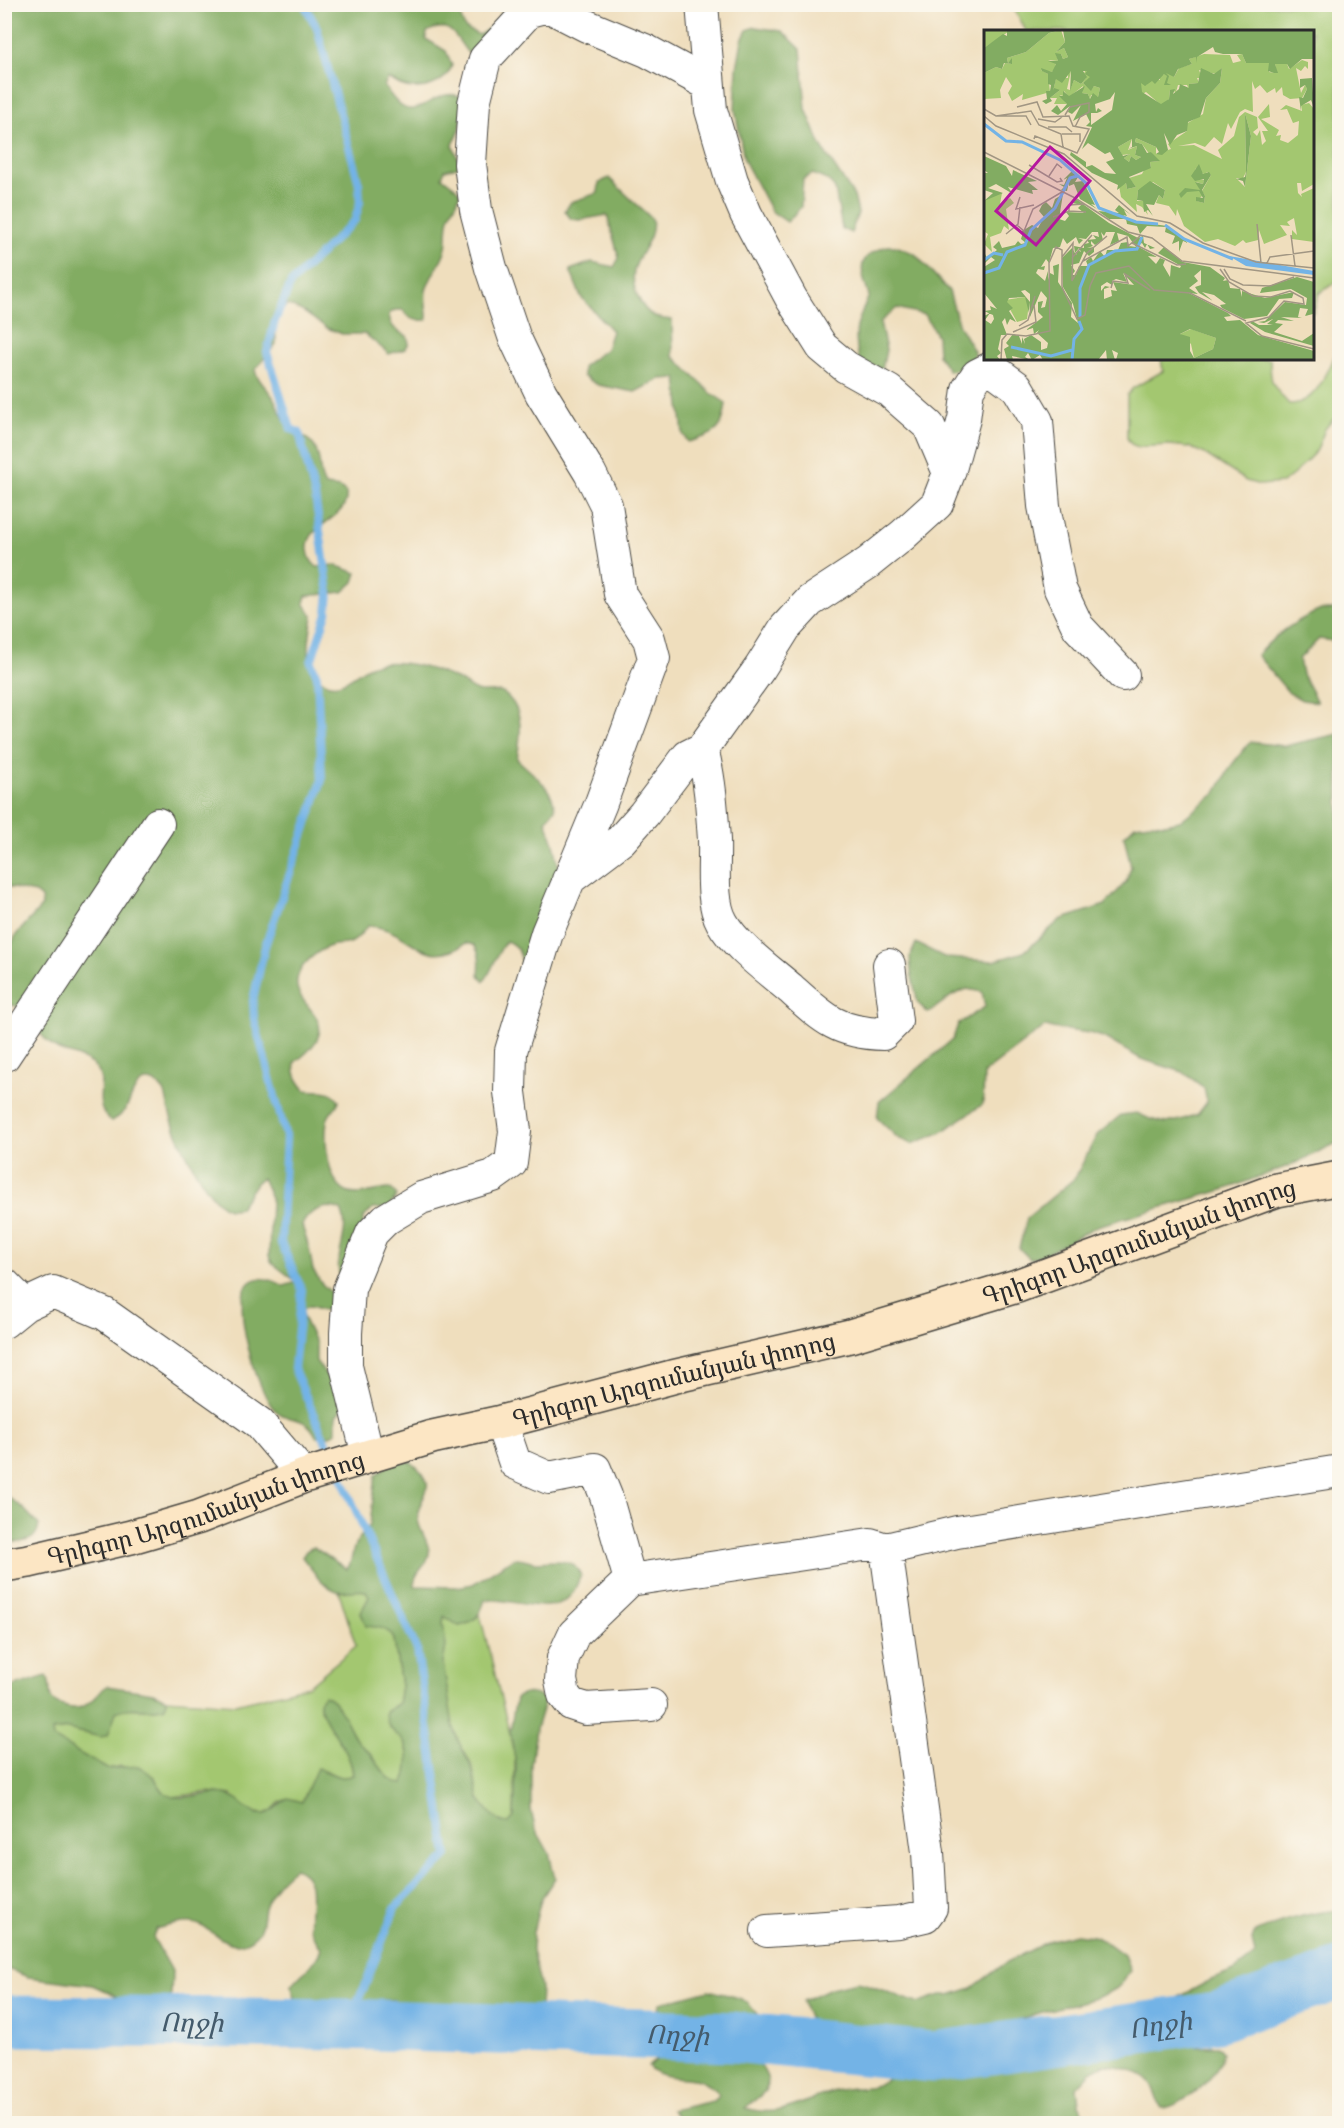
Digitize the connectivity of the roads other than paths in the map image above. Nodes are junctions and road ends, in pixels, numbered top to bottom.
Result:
1 (702, 4) edge
2 (708, 84) junction
3 (949, 473) junction
4 (1123, 675) dead end
5 (702, 749) junction
6 (158, 824) dead end
7 (567, 880) junction
8 (889, 965) dead end
9 (4, 1056) edge
10 (1340, 1178) edge
11 (11, 1303) edge
12 (501, 1422) junction
13 (368, 1456) junction
14 (1340, 1472) edge
15 (304, 1476) junction
16 (886, 1549) junction
17 (4, 1565) edge
18 (630, 1580) junction
19 (651, 1705) dead end
20 (767, 1931) dead end

1 - 2 street
2 - 3 street
2 - 7 street
3 - 4 street
3 - 5 street
5 - 7 street
5 - 8 street
6 - 9 street
7 - 13 street
10 - 12 street, Գրիգոր Արզումանյան փողոց
11 - 15 street
12 - 13 street, Գրիգոր Արզումանյան փողոց
12 - 18 street
13 - 15 street, Գրիգոր Արզումանյան փողոց
14 - 16 street
15 - 17 street, Գրիգոր Արզումանյան փողոց
16 - 18 street
16 - 20 street
18 - 19 street

